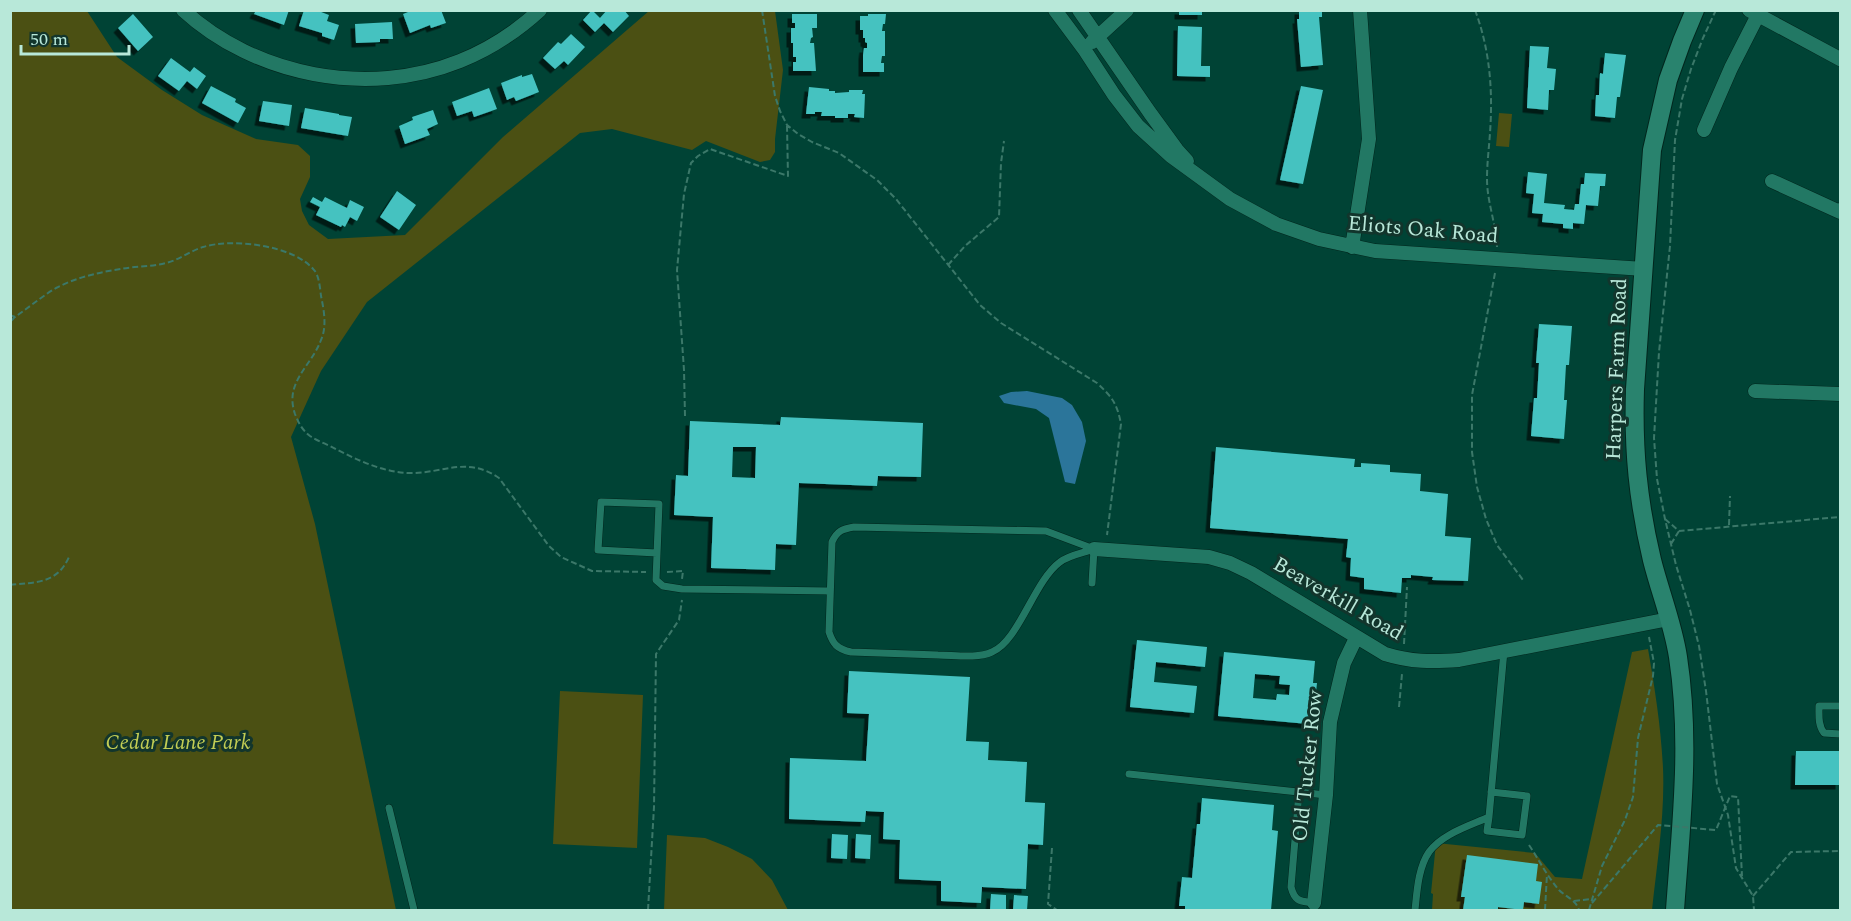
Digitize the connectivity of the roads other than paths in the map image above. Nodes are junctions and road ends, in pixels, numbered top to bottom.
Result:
1 (183, 10) edge
2 (540, 10) edge
3 (1055, 10) edge
4 (1079, 10) edge
5 (1127, 10) edge
6 (1360, 10) edge
7 (1695, 10) edge
8 (1752, 12) edge
9 (1098, 37) junction
10 (1084, 49) junction
11 (1840, 59) edge
12 (1704, 130) dead end
13 (1772, 181) dead end
14 (1212, 186) junction
15 (1840, 210) edge
16 (1352, 247) junction
17 (1644, 270) junction
18 (1755, 390) dead end
19 (1840, 394) edge
20 (1100, 550) junction
21 (657, 553) junction
22 (1092, 583) dead end
23 (830, 591) junction
24 (1669, 619) junction
25 (1356, 638) junction
26 (1504, 651) junction
27 (1840, 706) edge
28 (1840, 734) edge
29 (1129, 774) dead end
30 (1299, 792) junction
31 (1491, 792) junction
32 (1326, 795) junction
33 (389, 808) dead end
34 (1489, 817) junction
35 (1314, 907) edge
36 (414, 910) edge
37 (1415, 910) edge
38 (1675, 910) edge

1 - 2 street
3 - 10 street, Eliots Oak Road
4 - 9 street, Eliots Oak Road
5 - 9 street
6 - 16 street
7 - 17 main road, Harpers Farm Road
8 - 11 street
8 - 12 street
9 - 10 street
9 - 14 street, Eliots Oak Road
10 - 14 street, Eliots Oak Road
13 - 15 street
14 - 16 street, Eliots Oak Road
16 - 17 street, Eliots Oak Road
17 - 24 main road, Harpers Farm Road
18 - 19 street
20 - 22 lane
20 - 23 lane
20 - 23 lane
20 - 25 street, Beaverkill Road
21 - 21 lane
21 - 23 lane
24 - 26 street, Beaverkill Road
24 - 38 main road, Harpers Farm Road
25 - 26 street, Beaverkill Road
25 - 32 street, Old Tucker Row
26 - 31 lane
27 - 28 lane
29 - 30 lane
30 - 32 lane
30 - 35 lane
31 - 34 lane
31 - 34 lane
32 - 35 street, Old Tucker Row
33 - 36 lane
34 - 37 lane

